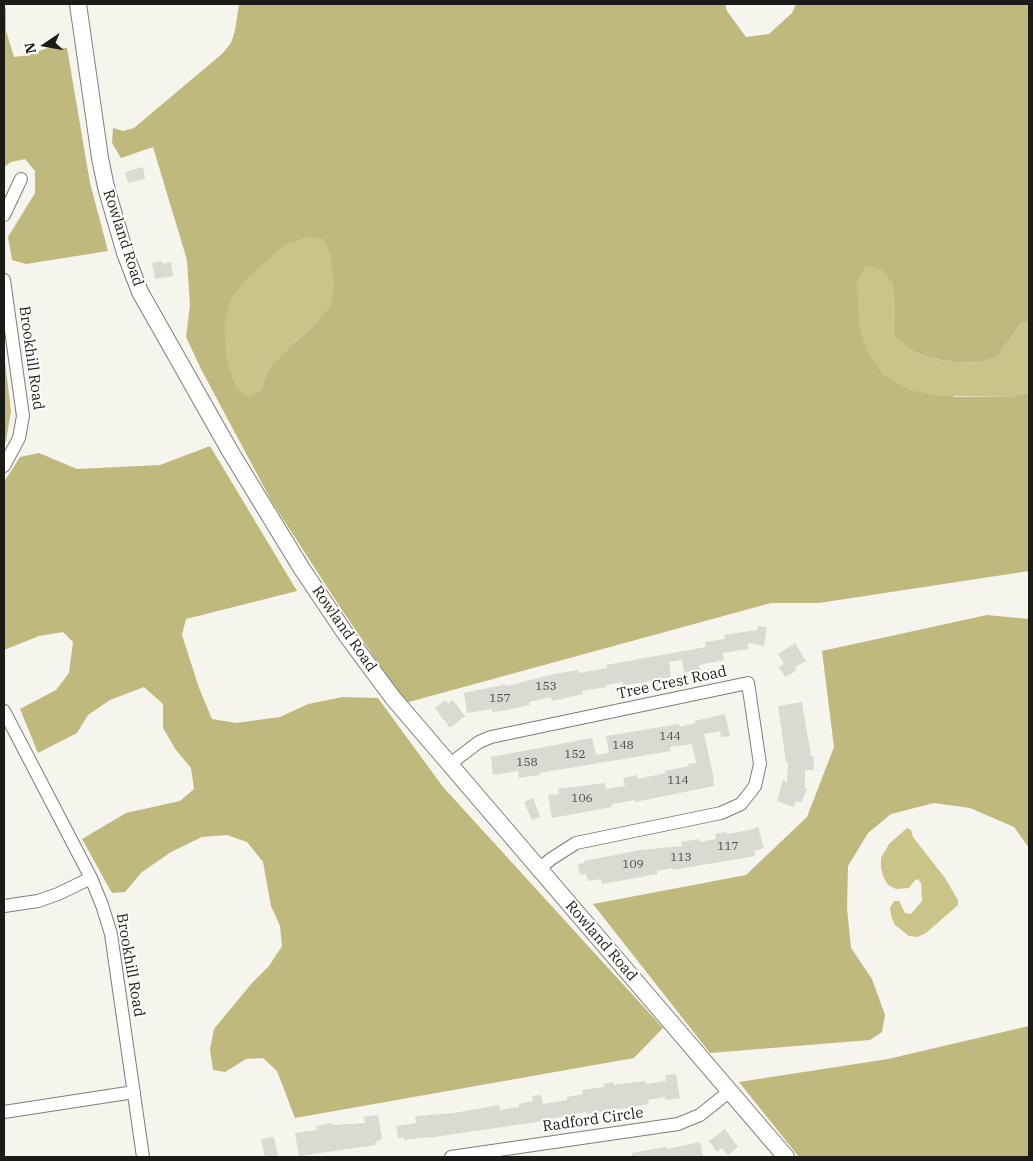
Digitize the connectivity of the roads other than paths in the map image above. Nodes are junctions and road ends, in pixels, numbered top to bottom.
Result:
1 (78, 4) edge
2 (21, 179) dead end
3 (4, 215) edge
4 (4, 280) edge
5 (4, 466) edge
6 (4, 710) edge
7 (450, 764) junction
8 (539, 869) junction
9 (90, 878) junction
10 (4, 906) edge
11 (730, 1091) junction
12 (134, 1092) junction
13 (4, 1112) edge
14 (143, 1157) edge
15 (451, 1157) edge
16 (786, 1157) edge

1 - 7 street, Rowland Road
2 - 3 street
4 - 5 street, Brookhill Road
6 - 9 street, Brookhill Road
7 - 8 street, Rowland Road
7 - 8 street, Tree Crest Road
8 - 11 street, Rowland Road
9 - 10 street
9 - 12 street, Brookhill Road
11 - 15 street, Radford Circle
11 - 16 street, Rowland Road
12 - 13 street
12 - 14 street, Brookhill Road

